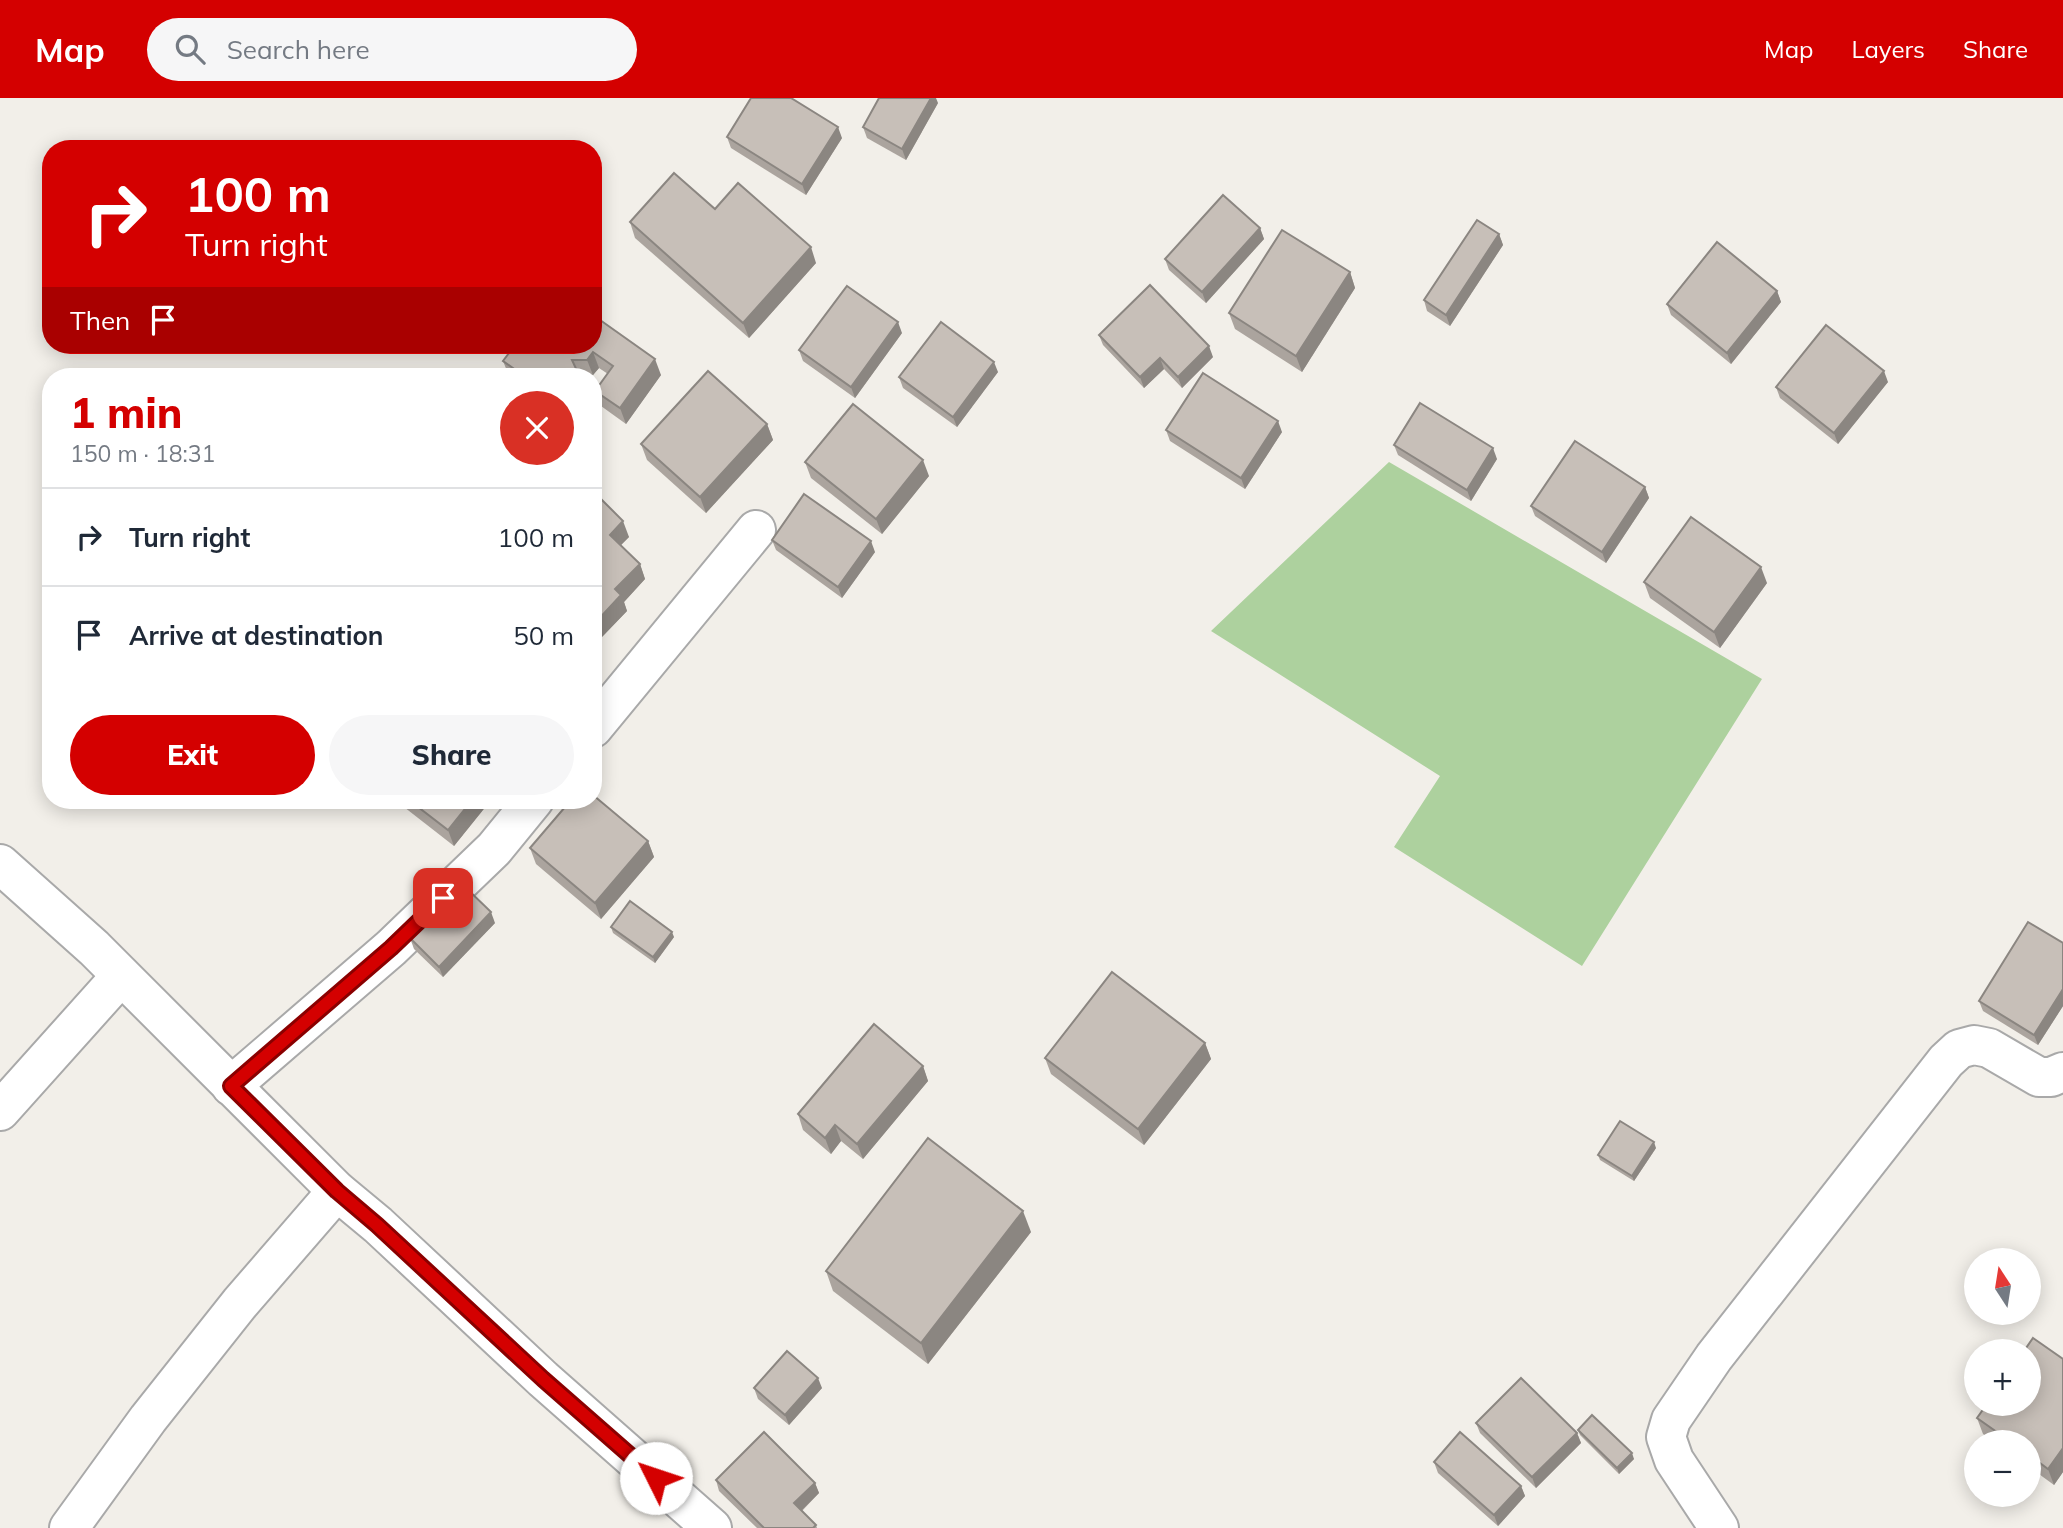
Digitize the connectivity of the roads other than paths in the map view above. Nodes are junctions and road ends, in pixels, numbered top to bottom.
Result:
1 (756, 530) dead end
2 (602, 717) edge
3 (527, 809) edge
4 (0, 864) edge
5 (121, 976) junction
6 (2063, 1072) edge
7 (231, 1086) junction
8 (0, 1111) edge
9 (337, 1191) junction
10 (69, 1528) edge
11 (712, 1528) edge
12 (1719, 1528) edge

1 - 2 street
3 - 7 street
4 - 5 street
5 - 7 street
5 - 8 street
6 - 12 street
7 - 9 street
9 - 10 street
9 - 11 street

